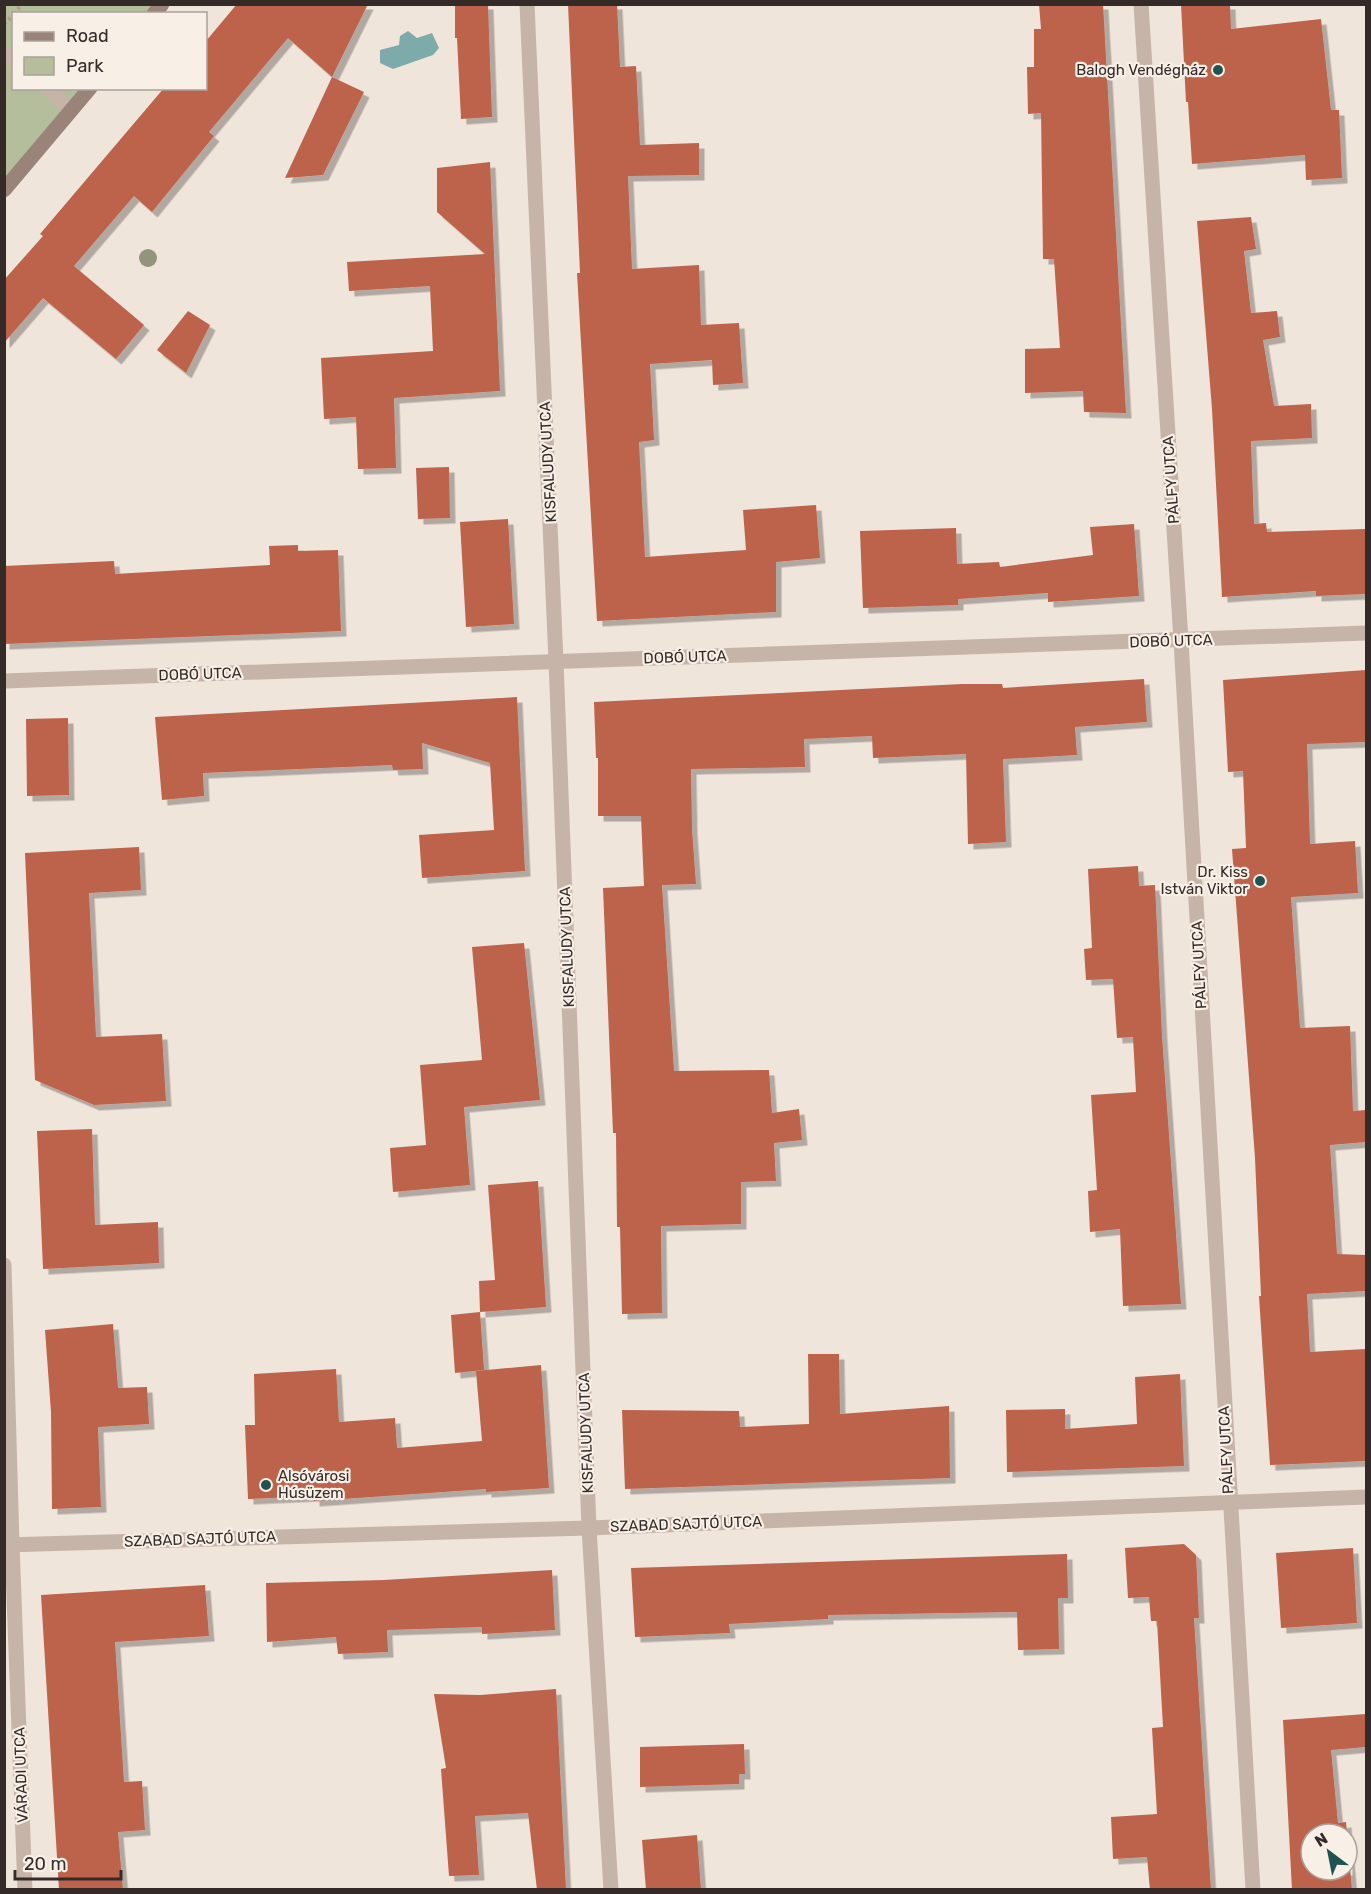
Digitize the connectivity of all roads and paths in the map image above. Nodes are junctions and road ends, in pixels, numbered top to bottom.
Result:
1 (527, 4) edge
2 (1141, 4) edge
3 (48, 90) edge
4 (88, 90) edge
5 (71, 111) junction
6 (4, 189) edge
7 (1366, 633) edge
8 (1181, 641) junction
9 (556, 661) junction
10 (4, 681) edge
11 (4, 1264) edge
12 (1366, 1497) edge
13 (1229, 1503) junction
14 (589, 1528) junction
15 (8, 1544) edge
16 (25, 1890) edge
17 (611, 1890) edge
18 (1253, 1890) edge

1 - 9 street, KISFALUDY UTCA
2 - 8 street, PÁLFY UTCA
3 - 5 lane
4 - 5 street
5 - 6 street
7 - 8 street, DOBÓ UTCA
8 - 9 street, DOBÓ UTCA
8 - 13 street, PÁLFY UTCA
9 - 10 street, DOBÓ UTCA
9 - 14 street, KISFALUDY UTCA
11 - 15 street, VÁRADI UTCA
12 - 13 street, SZABAD SAJTÓ UTCA
13 - 14 street, SZABAD SAJTÓ UTCA
13 - 18 street, PÁLFY UTCA
14 - 15 street, SZABAD SAJTÓ UTCA
14 - 17 street, KISFALUDY UTCA
15 - 16 street, VÁRADI UTCA

